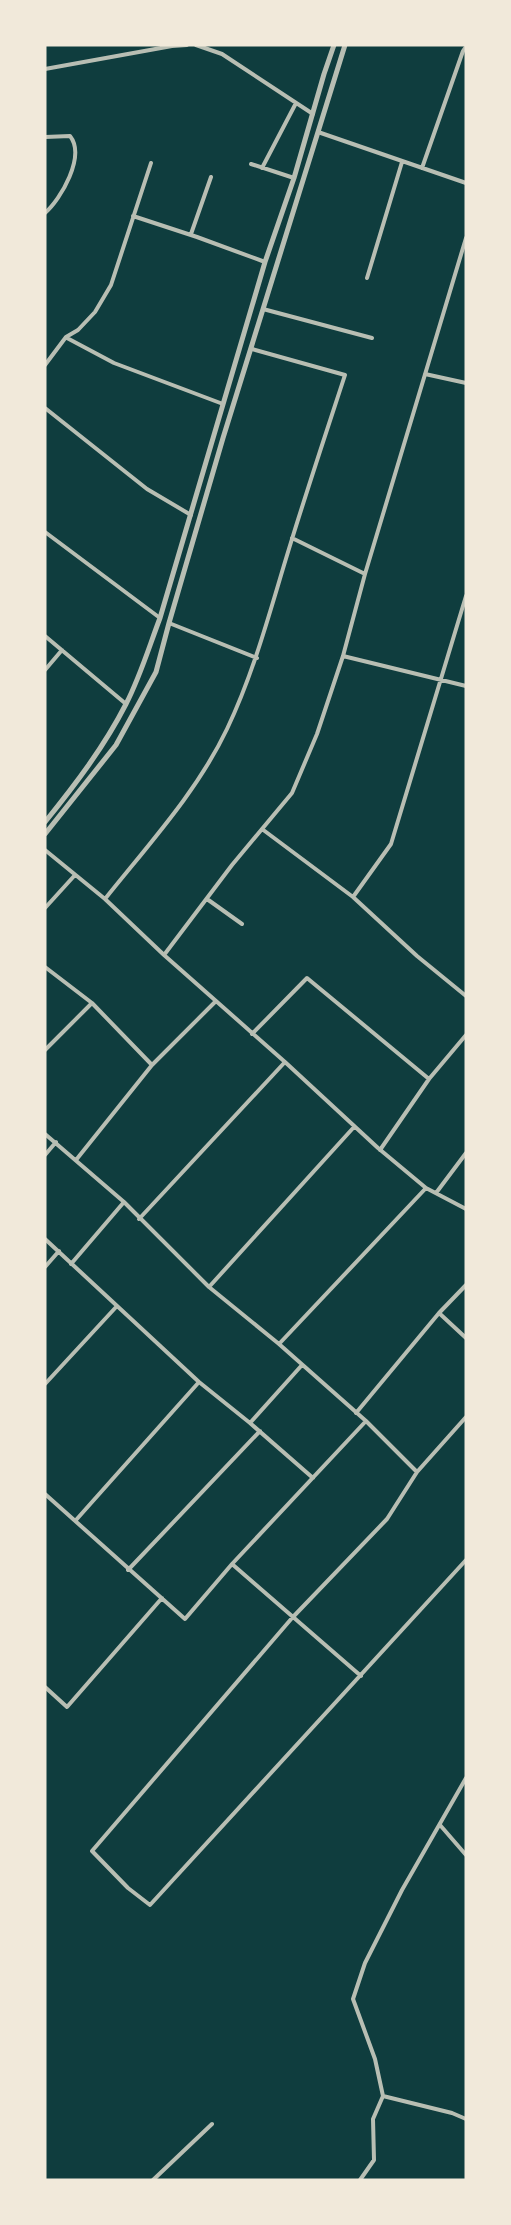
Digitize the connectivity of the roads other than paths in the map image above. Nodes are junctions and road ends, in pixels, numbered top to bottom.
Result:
1 (187, 45) edge
2 (196, 45) edge
3 (334, 45) edge
4 (345, 45) edge
5 (465, 47) edge
6 (45, 69) edge
7 (296, 104) junction
8 (313, 114) junction
9 (318, 131) junction
10 (45, 137) edge
11 (402, 162) junction
12 (151, 163) dead end
13 (251, 164) dead end
14 (262, 168) junction
15 (422, 168) junction
16 (211, 177) dead end
17 (294, 178) junction
18 (466, 183) edge
19 (45, 213) edge
20 (133, 216) junction
21 (191, 234) junction
22 (466, 238) edge
23 (264, 262) junction
24 (367, 278) dead end
25 (263, 309) junction
26 (66, 338) junction
27 (372, 338) dead end
28 (252, 349) junction
29 (45, 365) edge
30 (425, 374) junction
31 (466, 383) edge
32 (223, 404) junction
33 (45, 408) edge
34 (190, 515) junction
35 (45, 532) edge
36 (292, 538) junction
37 (365, 574) junction
38 (466, 596) edge
39 (464, 607) edge
40 (160, 618) junction
41 (169, 622) junction
42 (45, 636) edge
43 (62, 650) junction
44 (343, 656) junction
45 (257, 657) junction
46 (45, 670) edge
47 (441, 679) junction
48 (466, 686) edge
49 (126, 704) junction
50 (45, 822) edge
51 (262, 829) junction
52 (45, 834) edge
53 (45, 850) edge
54 (75, 875) junction
55 (353, 897) junction
56 (105, 899) junction
57 (207, 899) junction
58 (45, 908) edge
59 (242, 924) dead end
60 (164, 955) junction
61 (45, 967) edge
62 (466, 996) edge
63 (216, 1001) junction
64 (92, 1003) junction
65 (252, 1034) junction
66 (466, 1035) edge
67 (45, 1050) edge
68 (285, 1062) junction
69 (152, 1065) junction
70 (429, 1079) junction
71 (354, 1127) junction
72 (45, 1134) edge
73 (56, 1142) junction
74 (381, 1150) junction
75 (466, 1153) edge
76 (45, 1155) edge
77 (76, 1160) junction
78 (426, 1188) junction
79 (436, 1193) junction
80 (124, 1202) junction
81 (466, 1209) edge
82 (139, 1219) junction
83 (45, 1239) edge
84 (59, 1251) junction
85 (71, 1264) junction
86 (45, 1267) edge
87 (466, 1285) edge
88 (209, 1287) junction
89 (117, 1306) junction
90 (439, 1313) junction
91 (466, 1338) edge
92 (279, 1344) junction
93 (302, 1365) junction
94 (199, 1382) junction
95 (45, 1384) edge
96 (356, 1413) junction
97 (466, 1417) edge
98 (366, 1421) junction
99 (250, 1423) junction
100 (260, 1431) junction
101 (417, 1472) junction
102 (313, 1478) junction
103 (45, 1494) edge
104 (76, 1520) junction
105 (466, 1560) edge
106 (232, 1564) junction
107 (128, 1570) junction
108 (162, 1598) junction
109 (292, 1618) junction
110 (361, 1676) junction
111 (45, 1687) edge
112 (466, 1778) edge
113 (440, 1825) junction
114 (466, 1854) edge
115 (383, 2096) junction
116 (466, 2119) edge
117 (212, 2124) dead end
118 (153, 2180) edge
119 (360, 2180) edge

1 - 6 street
2 - 7 street
3 - 8 street
4 - 9 street
5 - 15 street
7 - 8 street
7 - 14 street
8 - 17 street
9 - 11 street
9 - 25 street
10 - 19 street
11 - 15 street
11 - 24 street
12 - 20 street
13 - 14 street
14 - 17 street
15 - 18 street
16 - 21 street
17 - 23 street
20 - 21 street
20 - 26 street
21 - 23 street
22 - 30 street
23 - 32 street
25 - 27 street
25 - 28 street
26 - 29 street
26 - 32 street
28 - 36 street
28 - 41 street
30 - 31 street
30 - 37 street
32 - 34 street
33 - 34 street
34 - 40 street
35 - 40 street
36 - 37 street
36 - 45 street
37 - 44 street
38 - 39 street
39 - 47 street
40 - 49 street
41 - 45 street
41 - 52 street
42 - 43 street
43 - 46 street
43 - 49 street
44 - 47 street
44 - 51 street
45 - 56 street
47 - 48 street
47 - 55 street
49 - 50 street
51 - 55 street
51 - 57 street
53 - 54 street
54 - 56 street
54 - 58 street
55 - 62 street
56 - 60 street
57 - 59 street
57 - 60 street
60 - 63 street
61 - 64 street
63 - 65 street
63 - 69 street
64 - 67 street
64 - 69 street
65 - 68 street
65 - 70 street
66 - 70 street
68 - 71 street
68 - 82 street
69 - 77 street
70 - 74 street
71 - 74 street
71 - 88 street
72 - 73 street
73 - 76 street
73 - 77 street
74 - 78 street
75 - 79 street
77 - 80 street
78 - 79 street
78 - 92 street
79 - 81 street
80 - 82 street
80 - 85 street
82 - 88 street
83 - 84 street
84 - 85 street
84 - 86 street
85 - 89 street
87 - 90 street
88 - 92 street
89 - 94 street
89 - 95 street
90 - 91 street
90 - 96 street
92 - 93 street
93 - 96 street
93 - 99 street
94 - 99 street
94 - 104 street
96 - 98 street
97 - 101 street
98 - 101 street
98 - 102 street
99 - 100 street
100 - 102 street
100 - 107 street
101 - 109 street
102 - 106 street
103 - 104 street
104 - 107 street
105 - 110 street
106 - 108 street
106 - 109 street
107 - 108 street
108 - 111 street
109 - 110 street
109 - 110 street
112 - 113 street
113 - 114 street
113 - 115 street
115 - 116 street
115 - 119 street
117 - 118 street

